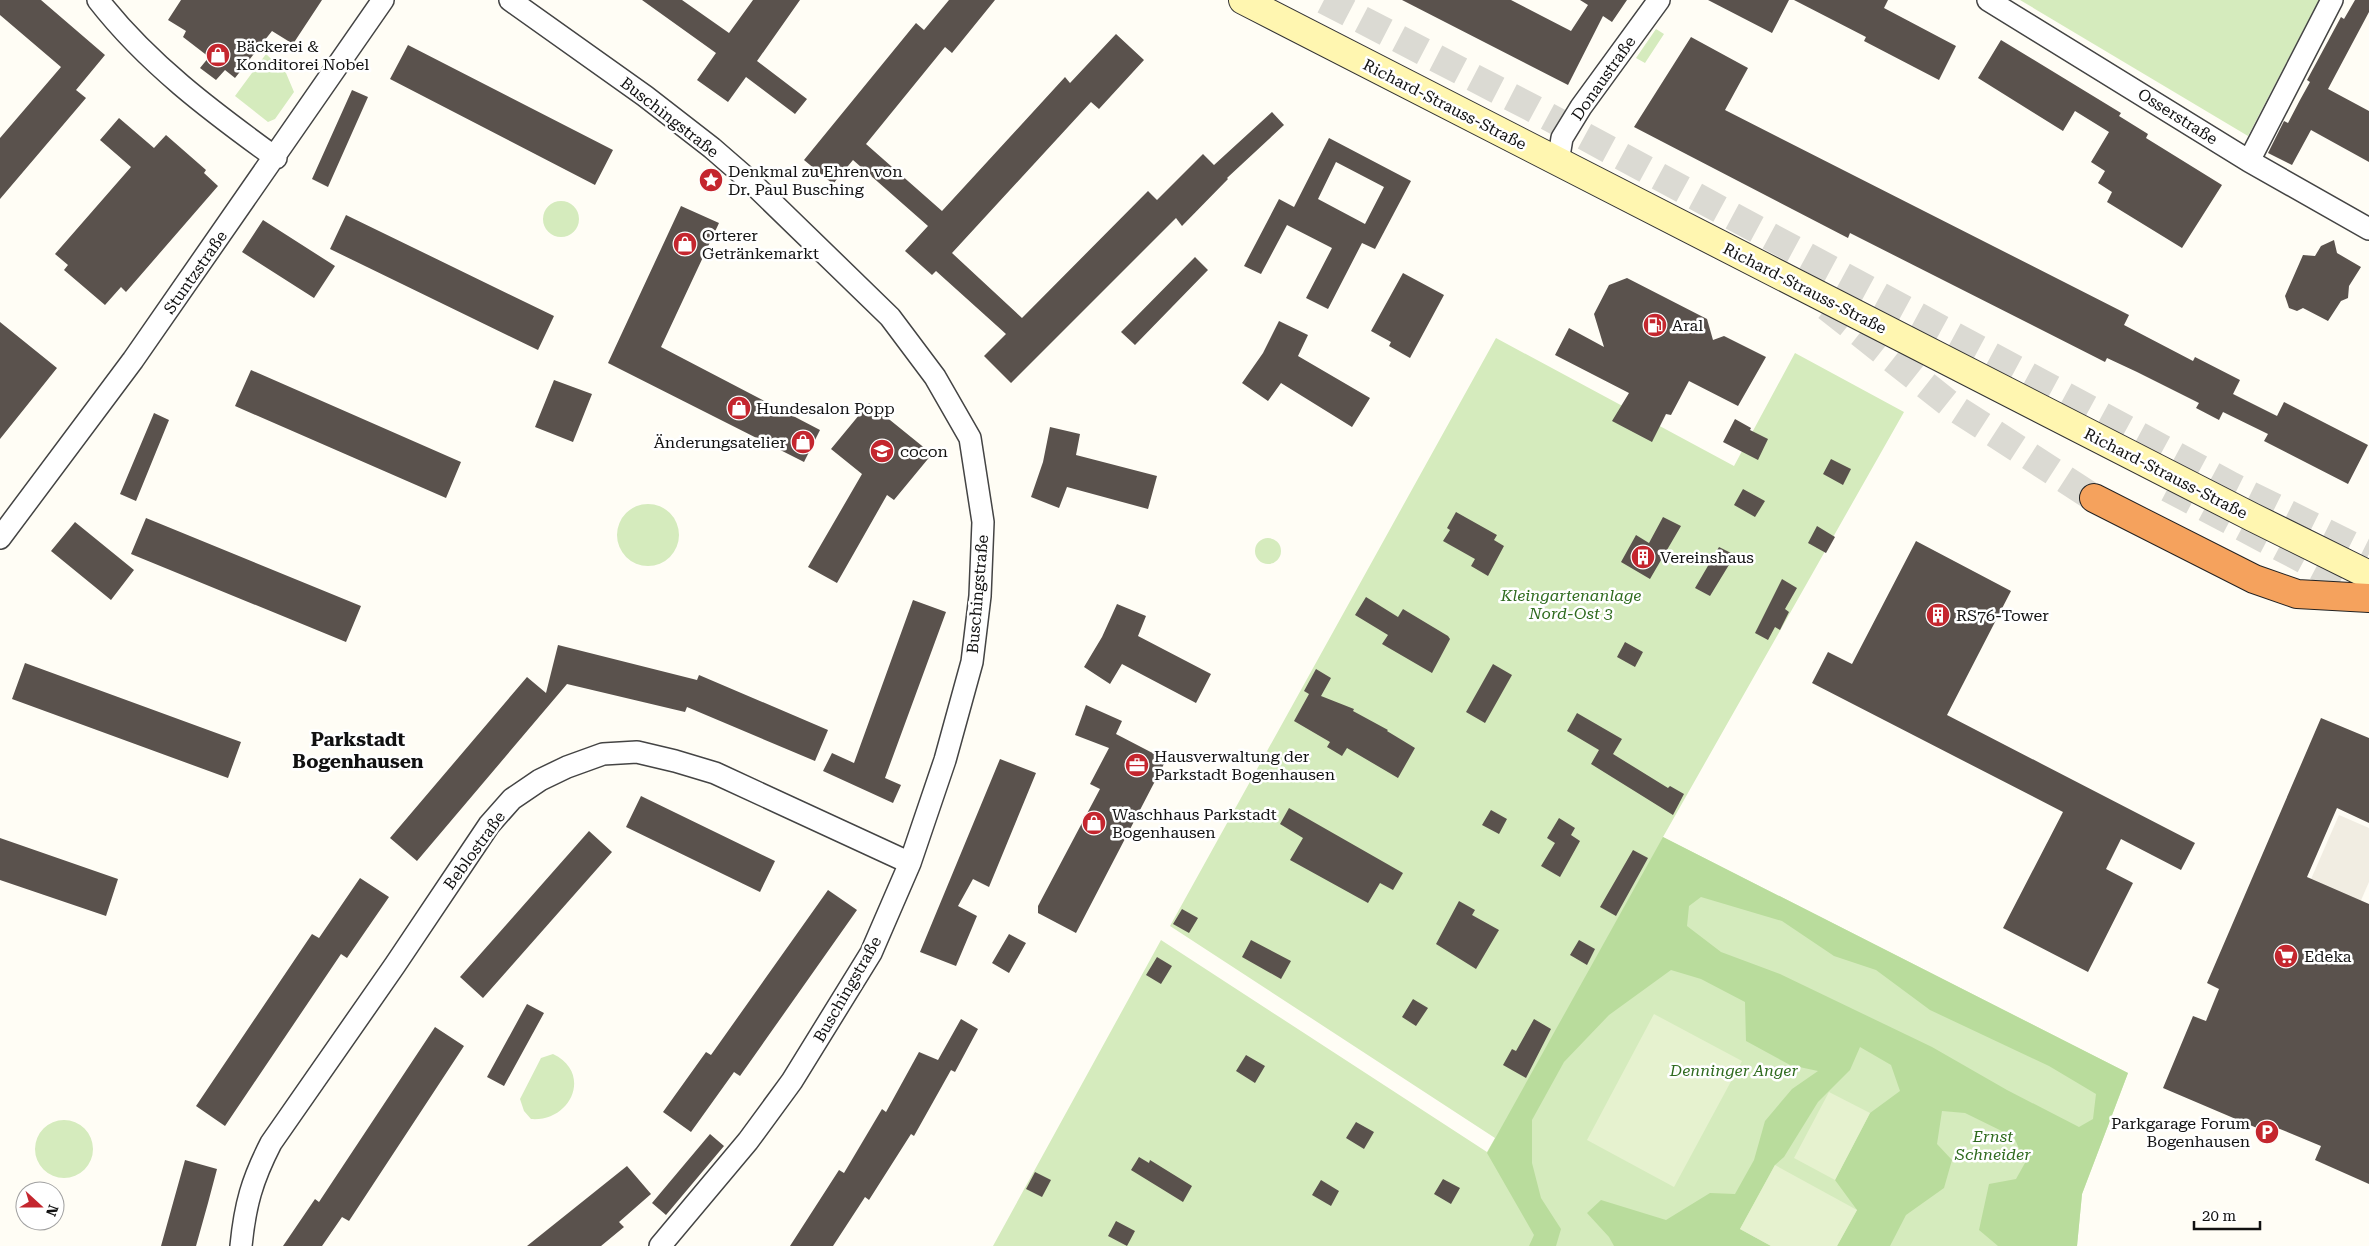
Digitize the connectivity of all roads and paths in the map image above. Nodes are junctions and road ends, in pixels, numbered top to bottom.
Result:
1 (98, 0) edge
2 (383, 0) edge
3 (510, 0) edge
4 (1243, 0) edge
5 (1660, 0) edge
6 (1988, 0) edge
7 (2332, 0) edge
8 (276, 158) junction
9 (2249, 161) junction
10 (1558, 162) junction
11 (2369, 229) edge
12 (2094, 498) tunnel mouth
13 (0, 538) edge
14 (2369, 574) edge
15 (2369, 598) edge
16 (910, 863) junction
17 (241, 1246) edge
18 (660, 1246) edge

1 - 8 street
2 - 8 street, Stuntzstraße
3 - 16 street, Buschingstraße
4 - 10 main road, Richard-Strauss-Straße
5 - 10 street, Donaustraße
6 - 9 street, Osserstraße
7 - 9 street
8 - 13 street, Stuntzstraße
9 - 11 street, Osserstraße
10 - 14 main road, Richard-Strauss-Straße
12 - 15 highway
16 - 17 street, Beblostraße
16 - 18 street, Buschingstraße

